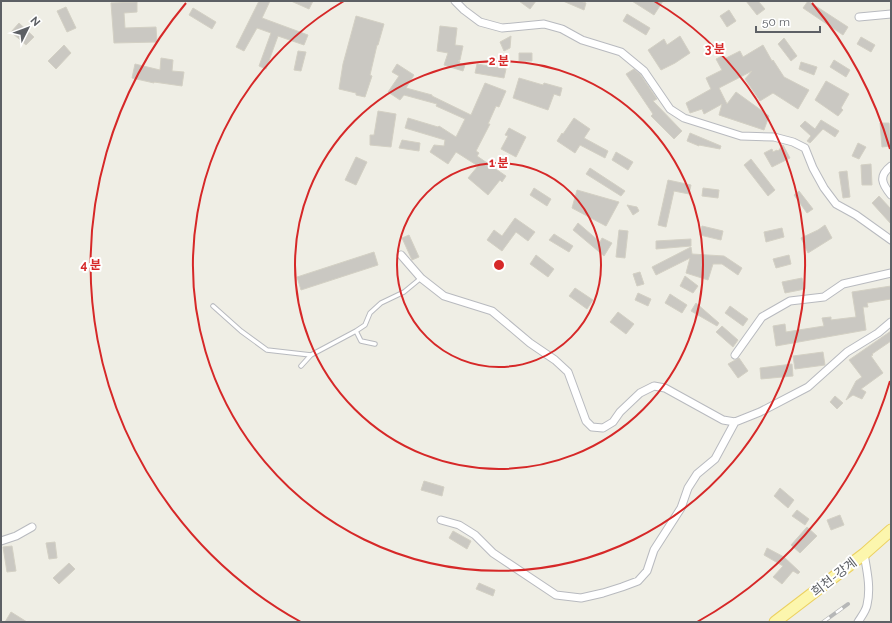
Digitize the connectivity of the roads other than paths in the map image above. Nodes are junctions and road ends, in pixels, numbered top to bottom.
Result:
1 (455, 1) edge
2 (891, 14) edge
3 (859, 17) dead end
4 (891, 166) edge
5 (891, 195) edge
6 (891, 240) edge
7 (401, 255) dead end
8 (891, 273) edge
9 (421, 278) junction
10 (213, 306) dead end
11 (891, 322) edge
12 (356, 331) junction
13 (374, 344) dead end
14 (311, 355) junction
15 (735, 355) dead end
16 (301, 366) dead end
17 (735, 422) junction
18 (441, 520) dead end
19 (32, 527) dead end
20 (891, 530) edge
21 (1, 541) edge
22 (864, 554) junction
23 (775, 622) edge
24 (858, 622) edge

1 - 6 street
2 - 3 street
4 - 5 street
7 - 9 street
8 - 15 street
9 - 12 lane
9 - 17 street
10 - 14 lane
11 - 17 street
12 - 13 lane
12 - 14 lane
14 - 16 lane
17 - 18 street
19 - 21 street
20 - 22 main road, 희천-강계
22 - 23 main road, 희천-강계
22 - 24 street

